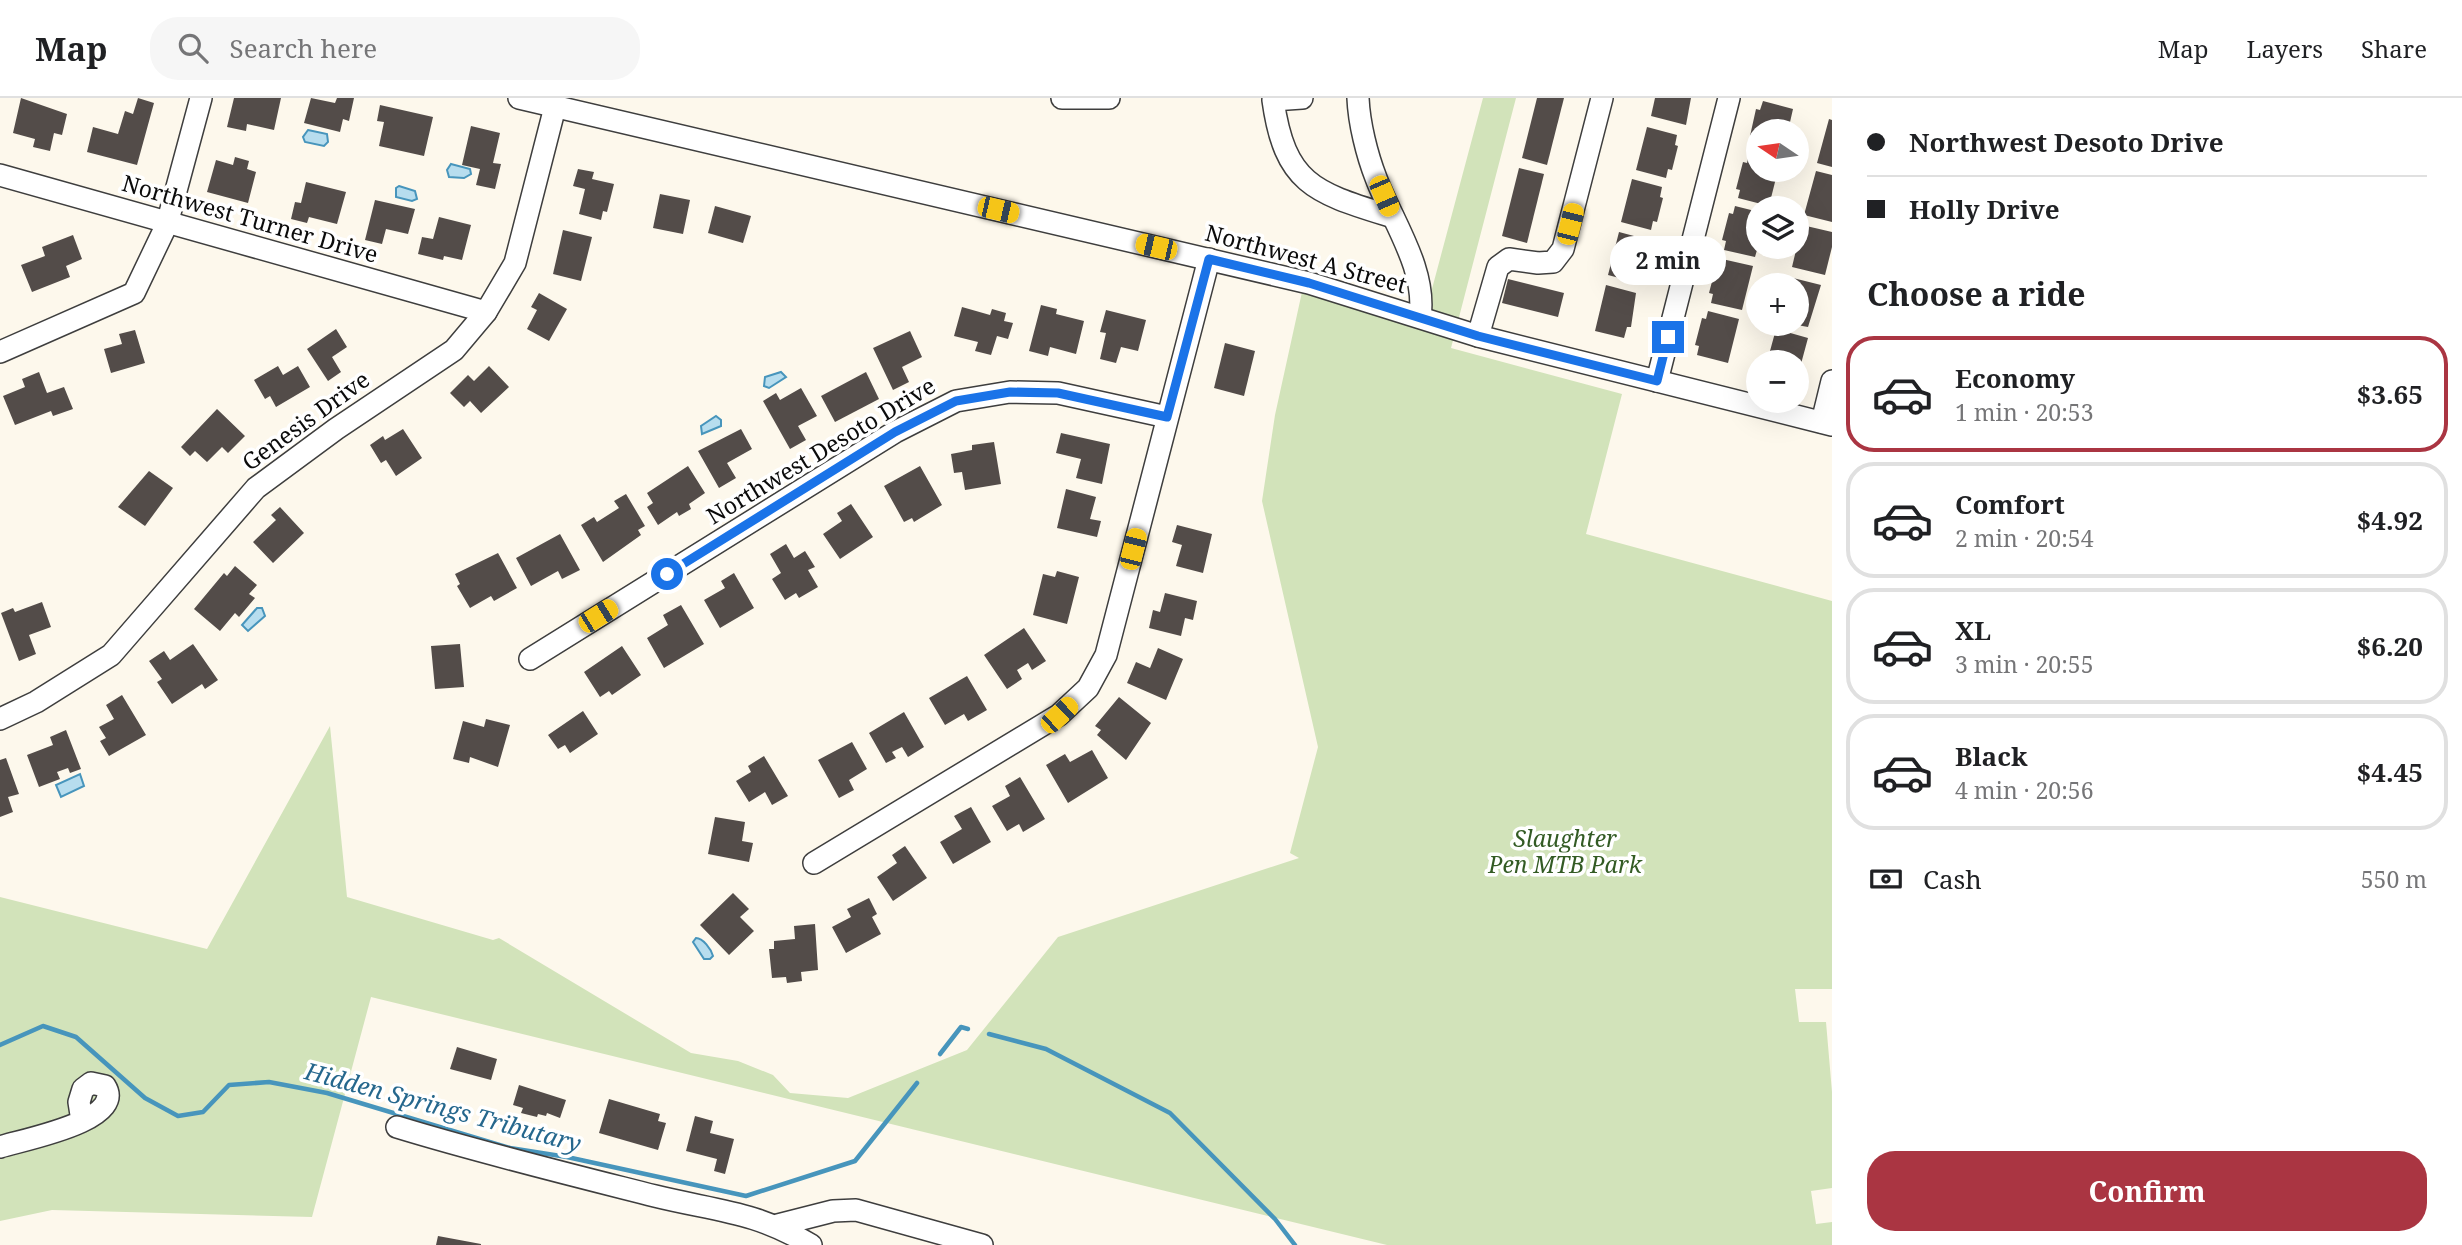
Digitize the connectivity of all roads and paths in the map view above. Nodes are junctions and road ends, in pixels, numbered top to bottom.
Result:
1 (201, 98) edge
2 (519, 98) edge
3 (1062, 98) edge
4 (1109, 98) edge
5 (1302, 98) edge
6 (1358, 98) edge
7 (1601, 98) edge
8 (1729, 98) edge
9 (1266, 99) edge
10 (555, 107) junction
11 (0, 174) edge
12 (1393, 217) junction
13 (167, 223) junction
14 (1209, 259) junction
15 (486, 312) junction
16 (1420, 317) junction
17 (1478, 336) junction
18 (0, 352) edge
19 (1657, 381) junction
20 (1832, 381) edge
21 (1167, 417) junction
22 (1827, 423) edge
23 (530, 659) dead end
24 (0, 719) edge
25 (814, 863) dead end
26 (82, 1121) dead end
27 (397, 1127) dead end
28 (0, 1147) edge
29 (778, 1225) junction
30 (811, 1245) edge
31 (982, 1245) edge

1 - 13 street
2 - 10 street, Northwest A Street
3 - 4 street
5 - 9 street
6 - 12 street
7 - 17 street
8 - 19 street
9 - 12 street
10 - 14 street, Northwest A Street
10 - 15 street, Genesis Drive
11 - 13 street, Northwest Turner Drive
12 - 16 street
13 - 15 street, Northwest Turner Drive
13 - 18 street
14 - 16 street, Northwest A Street
14 - 21 street
15 - 24 street, Genesis Drive
16 - 17 street, Northwest A Street
17 - 19 street, Northwest A Street
19 - 22 street, Northwest A Street
20 - 22 street
21 - 23 street, Northwest Desoto Drive
21 - 25 street
26 - 28 street
27 - 29 street
29 - 30 street
29 - 31 street

